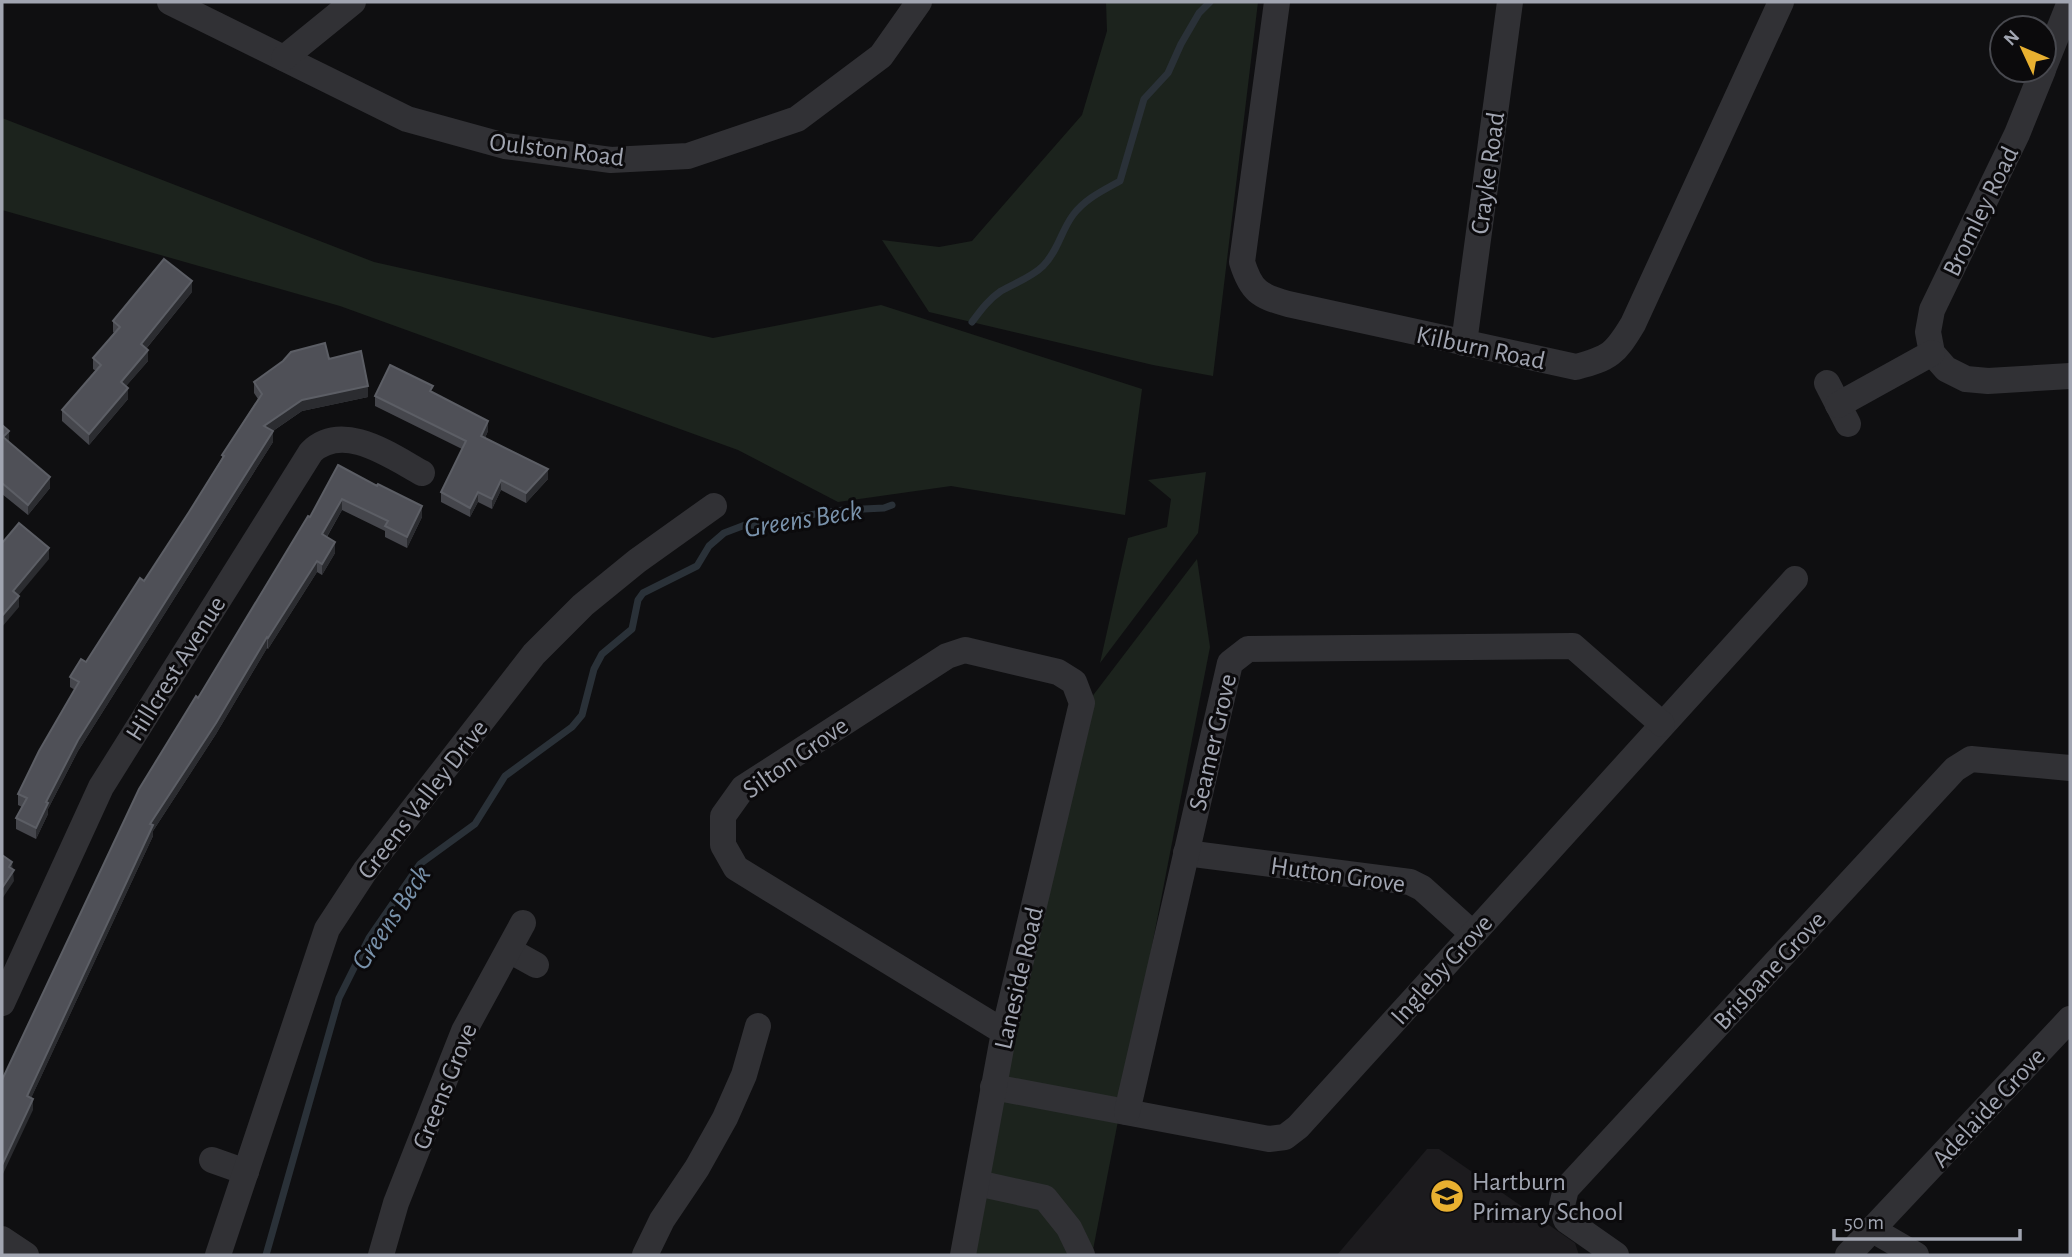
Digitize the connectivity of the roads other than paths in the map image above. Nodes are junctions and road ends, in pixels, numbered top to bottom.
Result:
1 (170, 2) edge
2 (353, 2) edge
3 (919, 2) edge
4 (1277, 2) edge
5 (1510, 2) edge
6 (1781, 2) edge
7 (2070, 2) edge
8 (2058, 31) edge
9 (284, 58) junction
10 (2037, 84) edge
11 (1464, 343) junction
12 (1931, 353) junction
13 (2070, 376) edge
14 (1837, 404) dead end
15 (422, 473) dead end
16 (714, 506) dead end
17 (1795, 579) dead end
18 (1082, 704) joint
19 (1662, 724) junction
20 (2070, 768) edge
21 (1186, 853) junction
22 (523, 923) dead end
23 (1473, 934) junction
24 (509, 950) junction
25 (11, 958) edge
26 (536, 965) dead end
27 (2, 1003) edge
28 (2069, 1024) edge
29 (758, 1026) dead end
30 (1004, 1032) junction
31 (993, 1087) junction
32 (1127, 1112) junction
33 (212, 1160) dead end
34 (246, 1172) junction
35 (977, 1183) junction
36 (1873, 1230) junction
37 (2, 1239) edge
38 (26, 1255) edge
39 (218, 1255) edge
40 (381, 1255) edge
41 (645, 1255) edge
42 (963, 1255) edge
43 (1082, 1255) edge
44 (1616, 1255) edge
45 (1848, 1255) edge
46 (1916, 1255) edge

1 - 9 street, Oulston Road
2 - 9 street
3 - 9 street, Oulston Road
4 - 11 street, Kilburn Road
5 - 11 street, Crayke Road
6 - 11 street, Kilburn Road
7 - 8 street, Bromley Road
10 - 12 street, Bromley Road
12 - 13 street
12 - 14 street
15 - 25 street, Hillcrest Avenue
16 - 34 street, Greens Valley Drive
17 - 19 street, Ingleby Grove
18 - 30 street, Laneside Road
18 - 30 street, Silton Grove
19 - 21 street, Seamer Grove
19 - 23 street, Ingleby Grove
20 - 44 street, Brisbane Grove
21 - 23 street, Hutton Grove
21 - 32 street, Seamer Grove
22 - 24 street, Greens Grove
23 - 32 street, Ingleby Grove
24 - 26 street
24 - 40 street, Greens Grove
25 - 27 street, Hillcrest Avenue
28 - 36 street, Adelaide Grove
29 - 41 street
30 - 31 street, Laneside Road
31 - 32 street, Ingleby Grove
31 - 35 street, Laneside Road
33 - 34 street
34 - 39 street, Greens Valley Drive
35 - 42 street, Laneside Road
35 - 43 street
36 - 45 street, Adelaide Grove
36 - 46 street
37 - 38 street

